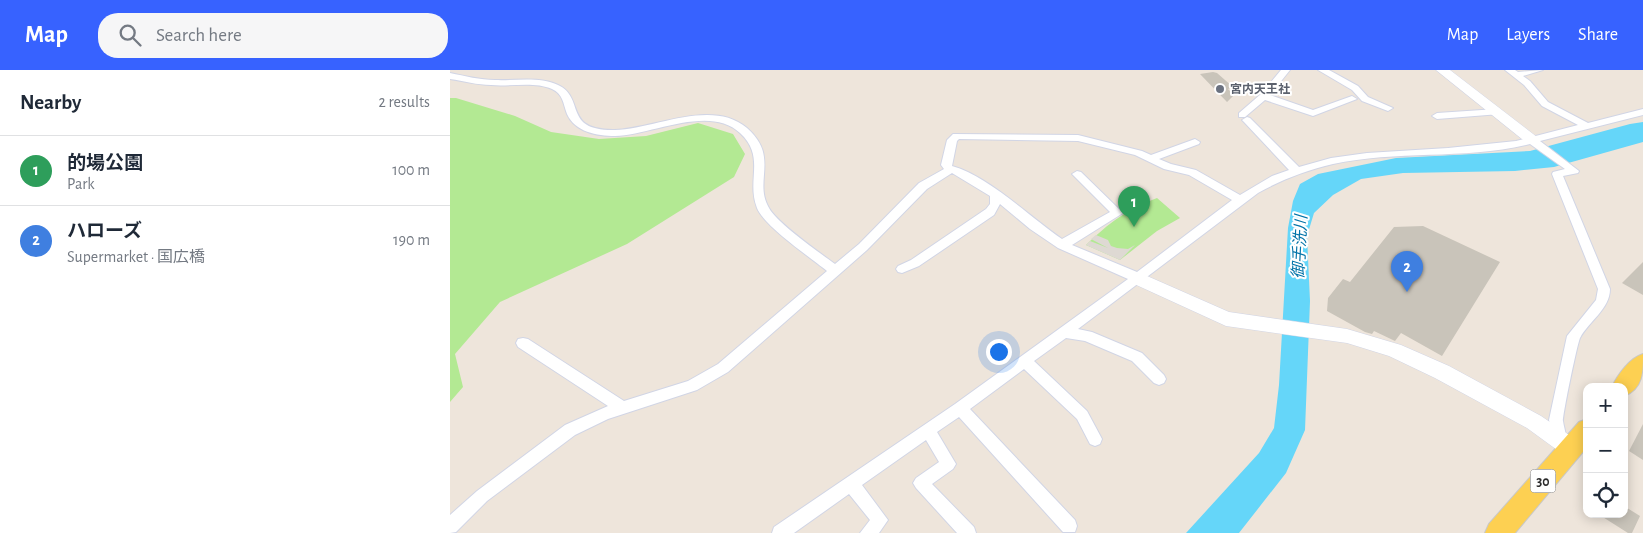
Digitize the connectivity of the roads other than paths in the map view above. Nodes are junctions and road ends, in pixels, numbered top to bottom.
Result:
1 (1286, 70) edge
2 (1322, 70) edge
3 (1442, 70) edge
4 (1539, 70) edge
5 (1513, 72) edge
6 (450, 76) edge
7 (1264, 96) junction
8 (1352, 99) dead end
9 (1388, 108) dead end
10 (1497, 112) junction
11 (1643, 112) edge
12 (1437, 116) dead end
13 (1587, 126) junction
14 (1194, 142) dead end
15 (1536, 143) junction
16 (1152, 158) junction
17 (949, 169) junction
18 (1296, 171) junction
19 (1077, 174) dead end
20 (996, 194) junction
21 (1240, 200) junction
22 (1062, 244) junction
23 (902, 268) dead end
24 (835, 271) junction
25 (1138, 278) junction
26 (1064, 332) junction
27 (523, 343) dead end
28 (1025, 360) junction
29 (1159, 380) dead end
30 (622, 408) junction
31 (960, 408) junction
32 (928, 430) junction
33 (1583, 432) edge
34 (1095, 439) dead end
35 (1565, 443) junction
36 (851, 484) junction
37 (450, 526) edge
38 (1069, 526) dead end
39 (780, 533) edge
40 (868, 533) edge
41 (968, 533) edge
42 (1498, 533) edge

1 - 7 street
2 - 9 street
3 - 10 street
4 - 5 street
5 - 13 street
6 - 24 street
7 - 8 street
7 - 18 street
10 - 12 street
10 - 15 street
11 - 13 street
13 - 15 street
14 - 16 street
15 - 18 street
15 - 35 street
16 - 17 street
16 - 21 street
17 - 20 street
17 - 24 street
18 - 21 street
19 - 22 street
20 - 22 street
20 - 23 street
21 - 25 street
22 - 25 street
24 - 30 street
25 - 26 street
25 - 35 street
26 - 28 street
26 - 29 street
27 - 30 street
28 - 31 street
28 - 34 street
30 - 37 street
31 - 32 street
31 - 38 street
32 - 36 street
32 - 41 street
33 - 35 main road, 30
35 - 42 main road, 30
36 - 39 street
36 - 40 street

